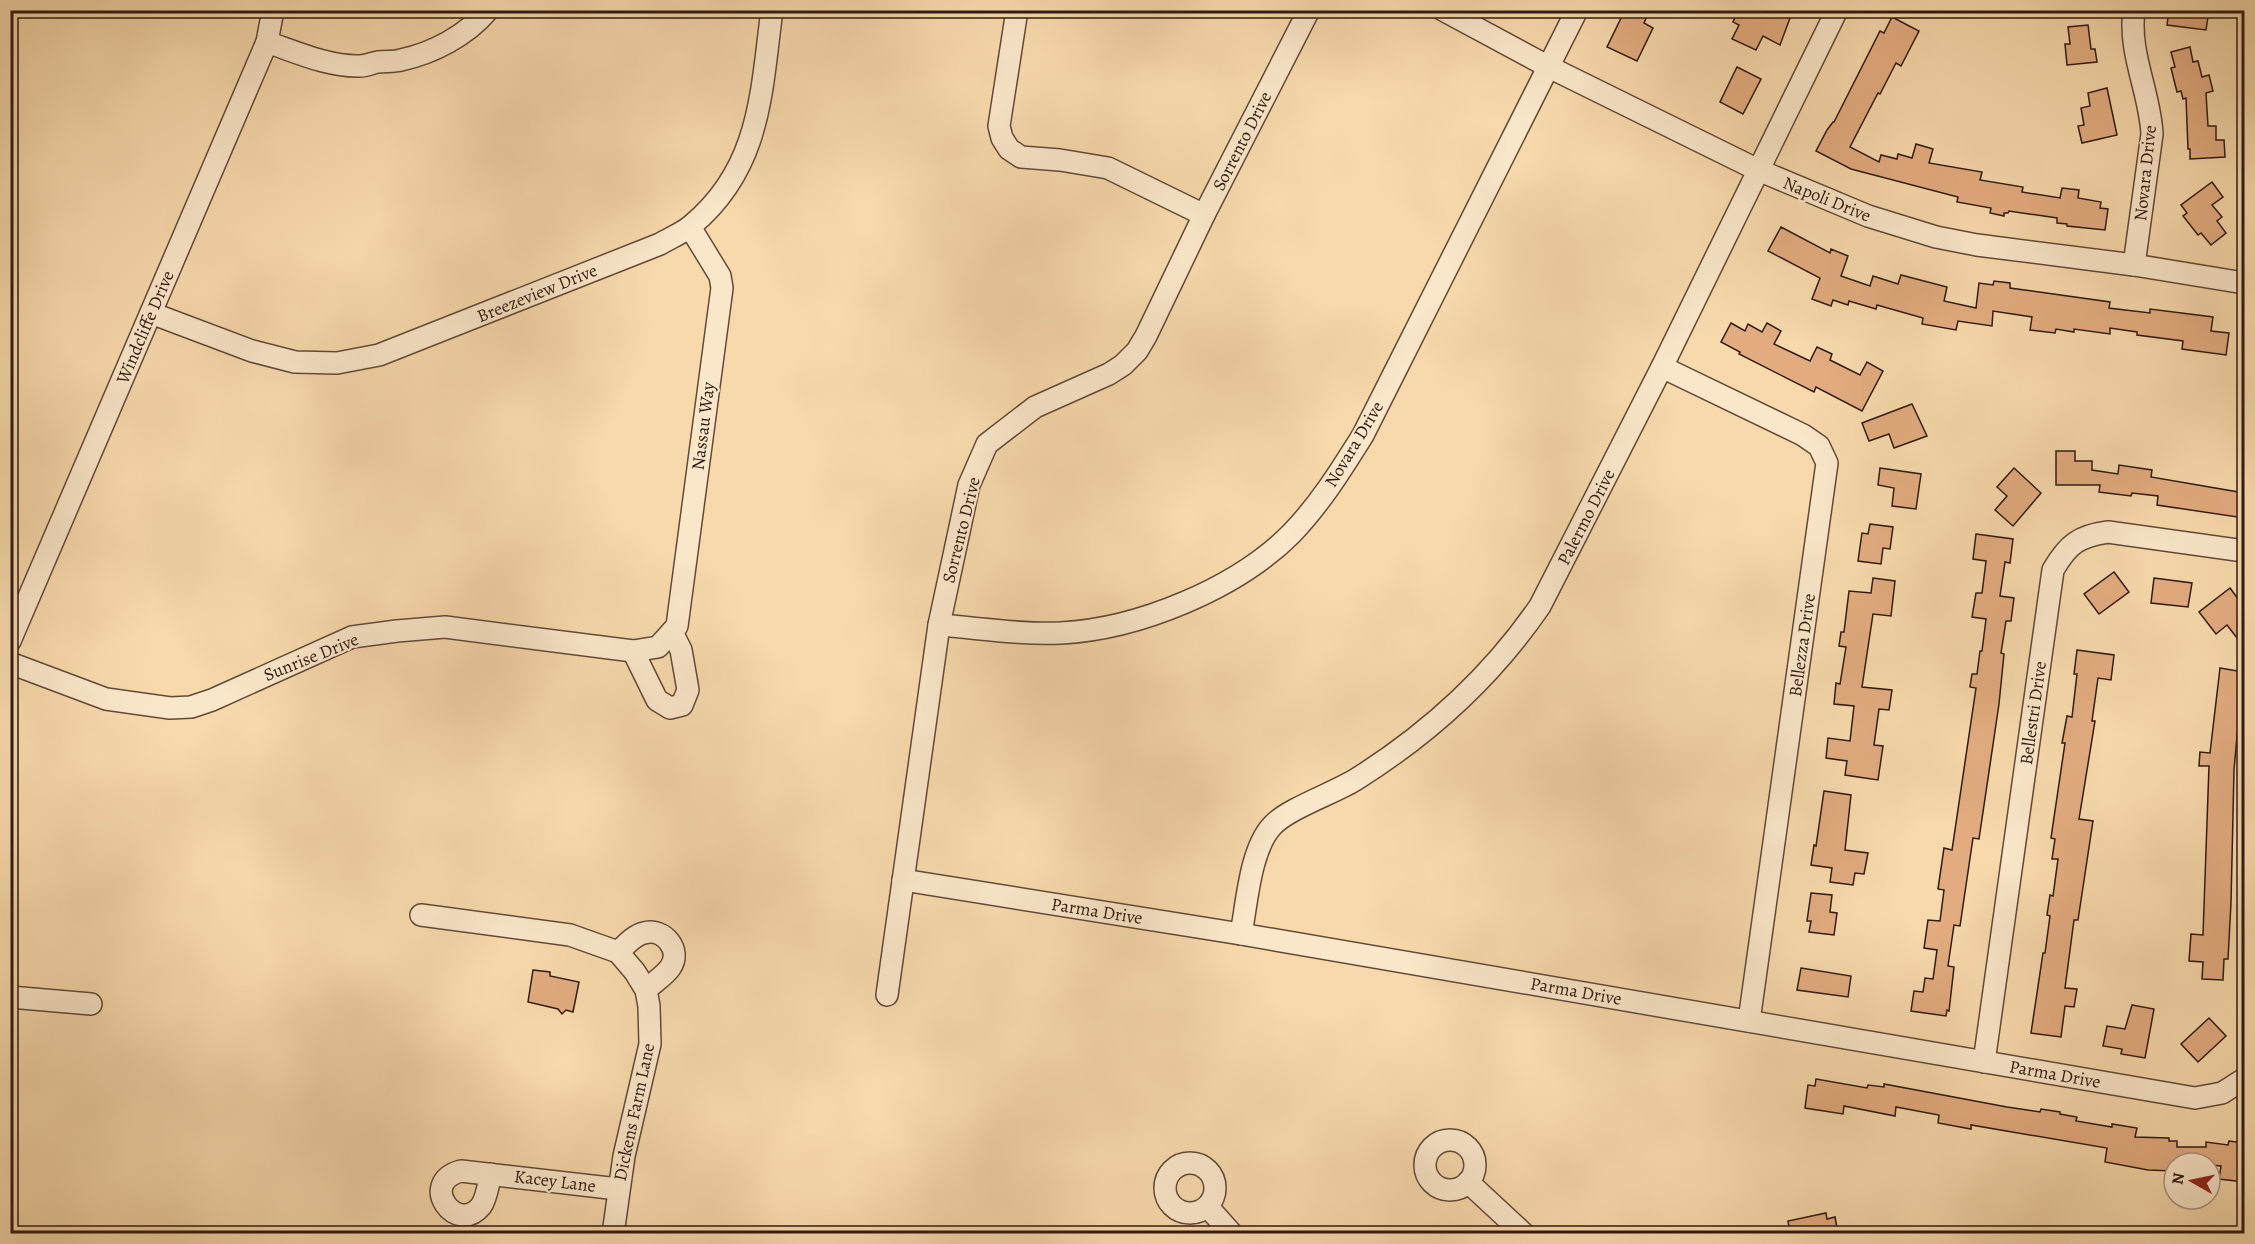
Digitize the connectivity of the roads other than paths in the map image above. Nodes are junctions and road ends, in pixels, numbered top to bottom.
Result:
1 (273, 10) edge
2 (488, 10) edge
3 (772, 10) edge
4 (1017, 10) edge
5 (1309, 10) edge
6 (1443, 10) edge
7 (1577, 10) edge
8 (1837, 10) edge
9 (2134, 10) edge
10 (267, 42) junction
11 (1549, 67) junction
12 (1758, 170) junction
13 (1204, 215) junction
14 (690, 227) junction
15 (2134, 265) junction
16 (2244, 283) edge
17 (151, 313) junction
18 (1662, 367) junction
19 (2244, 551) edge
20 (939, 625) junction
21 (665, 640) junction
22 (10, 641) edge
23 (633, 651) junction
24 (10, 663) edge
25 (903, 880) junction
26 (421, 915) dead end
27 (1241, 934) junction
28 (618, 952) junction
29 (646, 990) junction
30 (887, 995) dead end
31 (10, 997) edge
32 (91, 1004) dead end
33 (1749, 1021) junction
34 (1984, 1062) junction
35 (2244, 1079) edge
36 (490, 1174) dead end
37 (1468, 1182) dead end
38 (618, 1189) junction
39 (1208, 1207) dead end
40 (613, 1233) edge
41 (1232, 1233) edge
42 (1524, 1233) edge

1 - 10 street, Windcliffe Drive
2 - 10 street
3 - 14 street, Breezeview Drive
4 - 13 street
5 - 13 street, Sorrento Drive
6 - 11 street, Napoli Drive
7 - 11 street, Novara Drive
8 - 12 street, Palermo Drive
9 - 15 street, Novara Drive
10 - 17 street, Windcliffe Drive
11 - 12 street, Napoli Drive
11 - 20 street, Novara Drive
12 - 15 street, Napoli Drive
12 - 18 street, Palermo Drive
13 - 20 street, Sorrento Drive
14 - 17 street, Breezeview Drive
14 - 21 street, Nassau Way
15 - 16 street, Napoli Drive
17 - 22 street, Windcliffe Drive
18 - 27 street, Palermo Drive
18 - 33 street, Bellezza Drive
19 - 34 street, Bellestri Drive
20 - 25 street, Sorrento Drive
21 - 23 street, Sunrise Drive
21 - 23 street
23 - 24 street, Sunrise Drive
25 - 27 street, Parma Drive
25 - 30 street, Sorrento Drive
26 - 28 street
27 - 33 street, Parma Drive
28 - 29 street, Dickens Farm Lane
28 - 29 street
29 - 38 street, Dickens Farm Lane
31 - 32 street
33 - 34 street, Parma Drive
34 - 35 street, Parma Drive
36 - 38 street, Kacey Lane
37 - 42 street
38 - 40 street, Dickens Farm Lane
39 - 41 street

